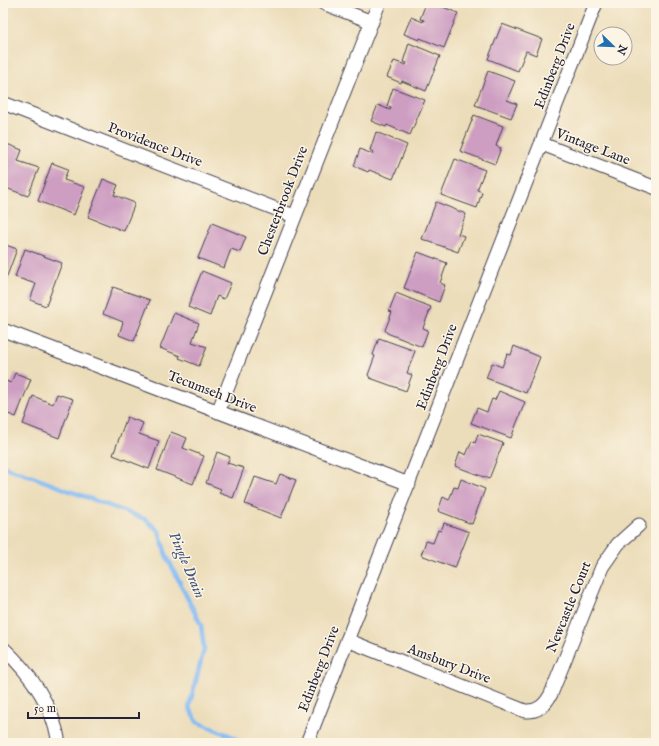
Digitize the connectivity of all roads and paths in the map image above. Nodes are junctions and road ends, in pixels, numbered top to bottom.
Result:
1 (322, 3) edge
2 (379, 3) edge
3 (596, 3) edge
4 (372, 22) junction
5 (3, 103) edge
6 (542, 144) junction
7 (656, 188) edge
8 (294, 216) junction
9 (3, 330) edge
10 (218, 412) junction
11 (409, 484) junction
12 (639, 525) dead end
13 (347, 640) junction
14 (3, 648) edge
15 (540, 708) joint
16 (59, 743) edge
17 (307, 743) edge

1 - 4 street
2 - 4 street, Chesterbrook Drive
3 - 6 street, Edinberg Drive
4 - 8 street, Chesterbrook Drive
5 - 8 street, Providence Drive
6 - 7 street, Vintage Lane
6 - 11 street, Edinberg Drive
8 - 10 street, Chesterbrook Drive
9 - 10 street, Tecumseh Drive
10 - 11 street, Tecumseh Drive
11 - 13 street, Edinberg Drive
12 - 15 street, Newcastle Court
13 - 15 street, Amsbury Drive
13 - 17 street, Edinberg Drive
14 - 16 street

